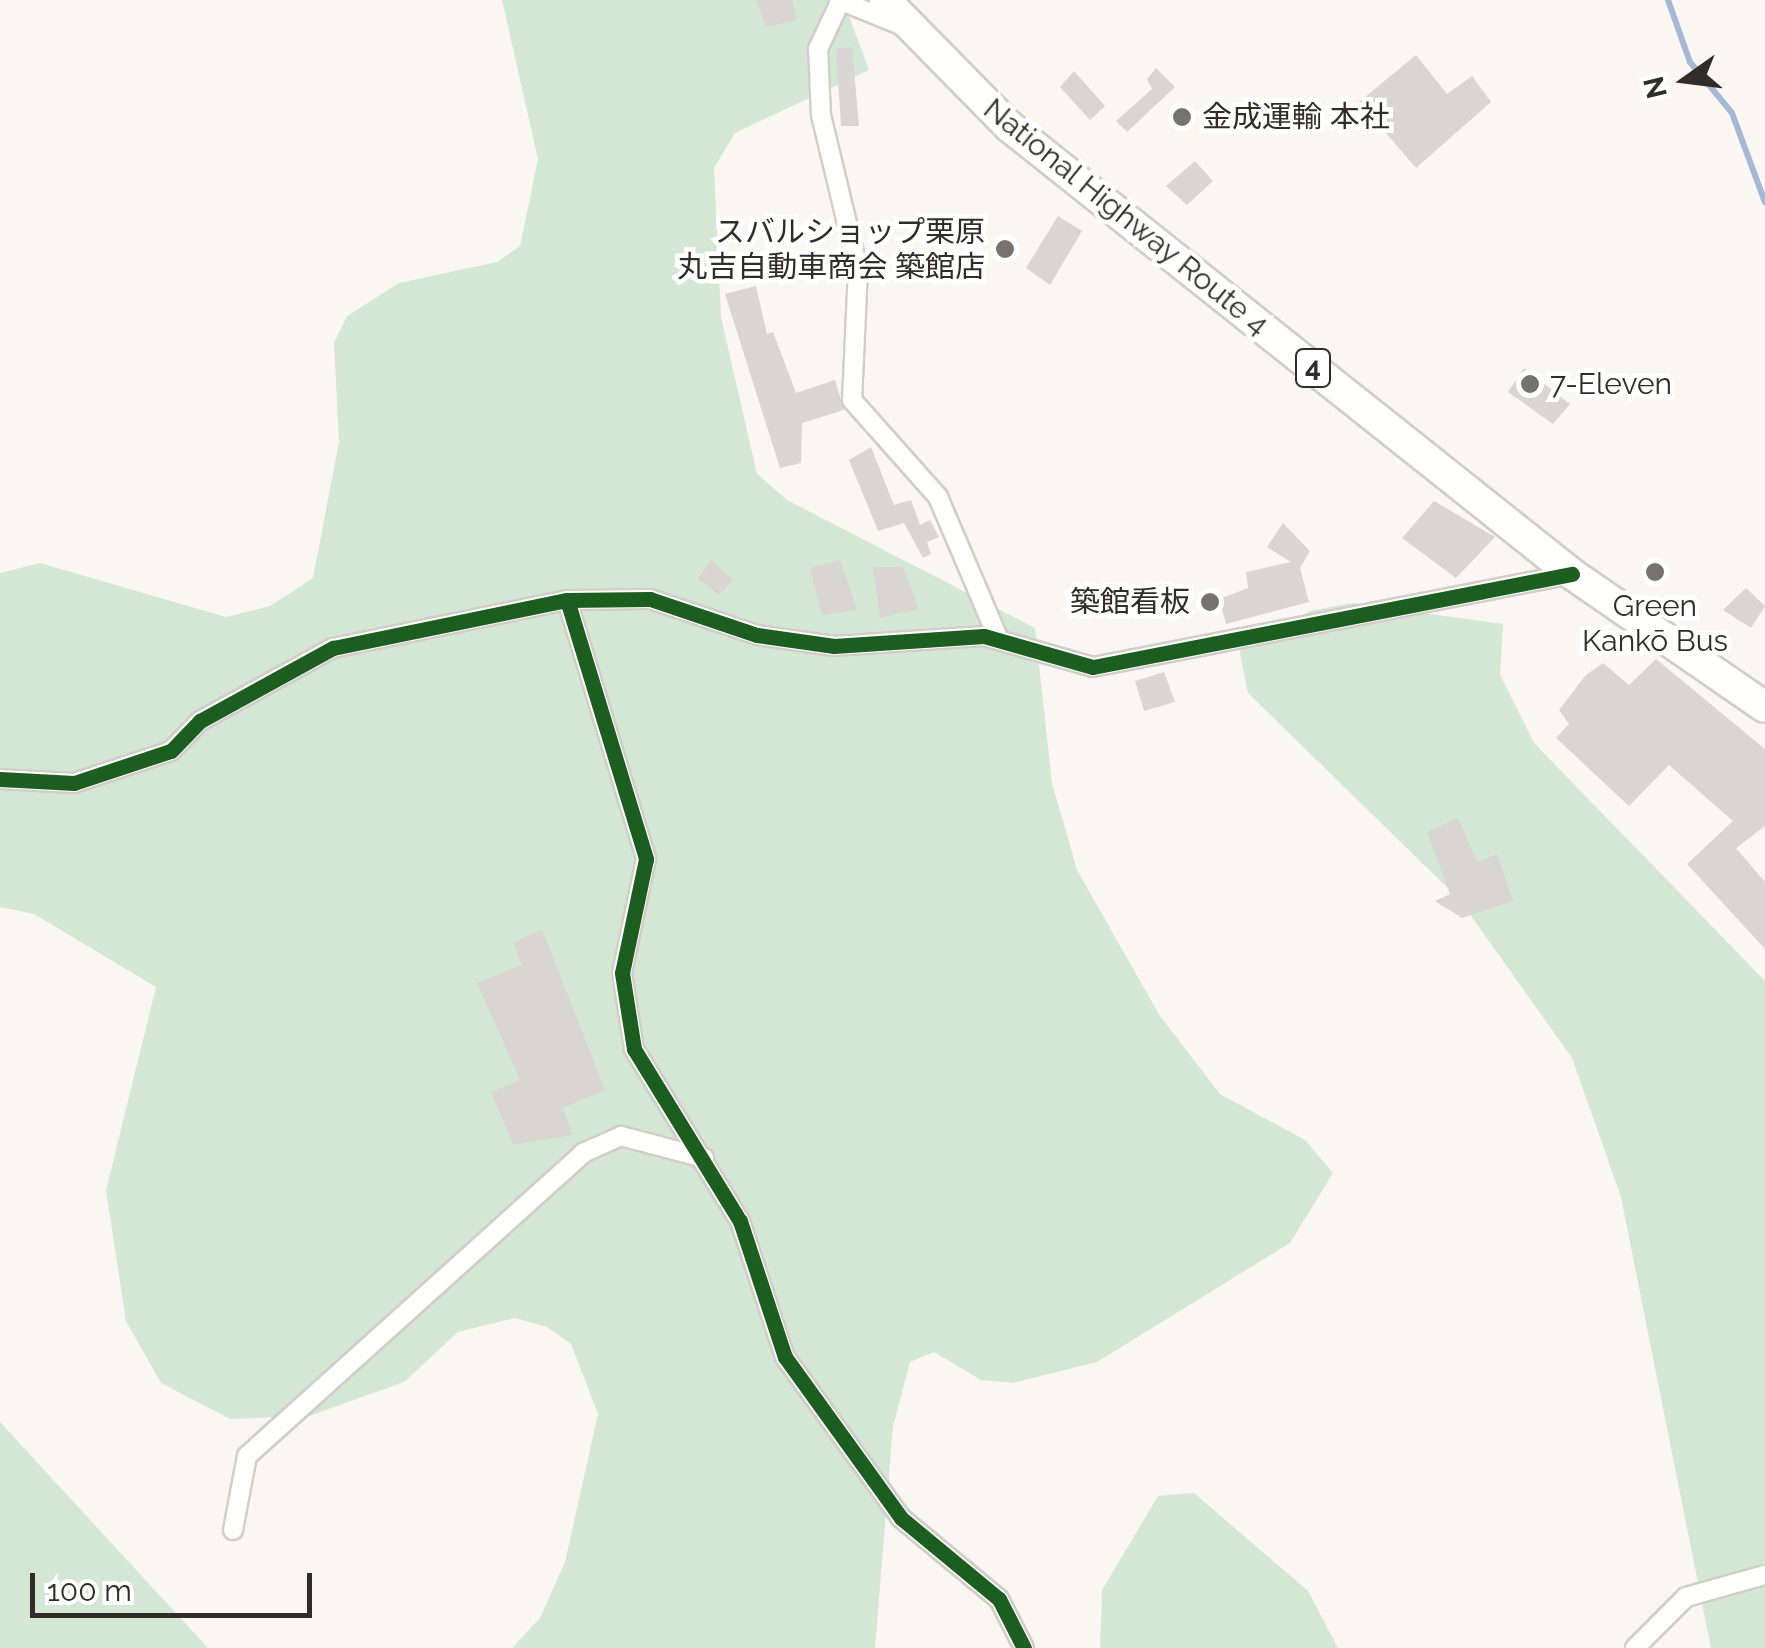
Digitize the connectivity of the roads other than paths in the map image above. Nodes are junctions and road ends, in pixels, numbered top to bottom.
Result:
1 (885, 0) edge
2 (839, 1) edge
3 (906, 27) junction
4 (1572, 574) junction
5 (567, 600) junction
6 (1000, 640) junction
7 (1765, 707) edge
8 (0, 779) edge
9 (704, 1158) junction
10 (233, 1530) dead end
11 (1765, 1574) edge
12 (1024, 1648) edge
13 (1635, 1648) edge

1 - 3 highway, National Highway Route 4 / 4
2 - 3 street
2 - 6 street
3 - 4 highway, National Highway Route 4 / 4
4 - 6 street
4 - 7 highway, National Highway Route 4 / 4
5 - 6 street
5 - 8 street
5 - 9 street
9 - 10 street
9 - 12 street
11 - 13 street

